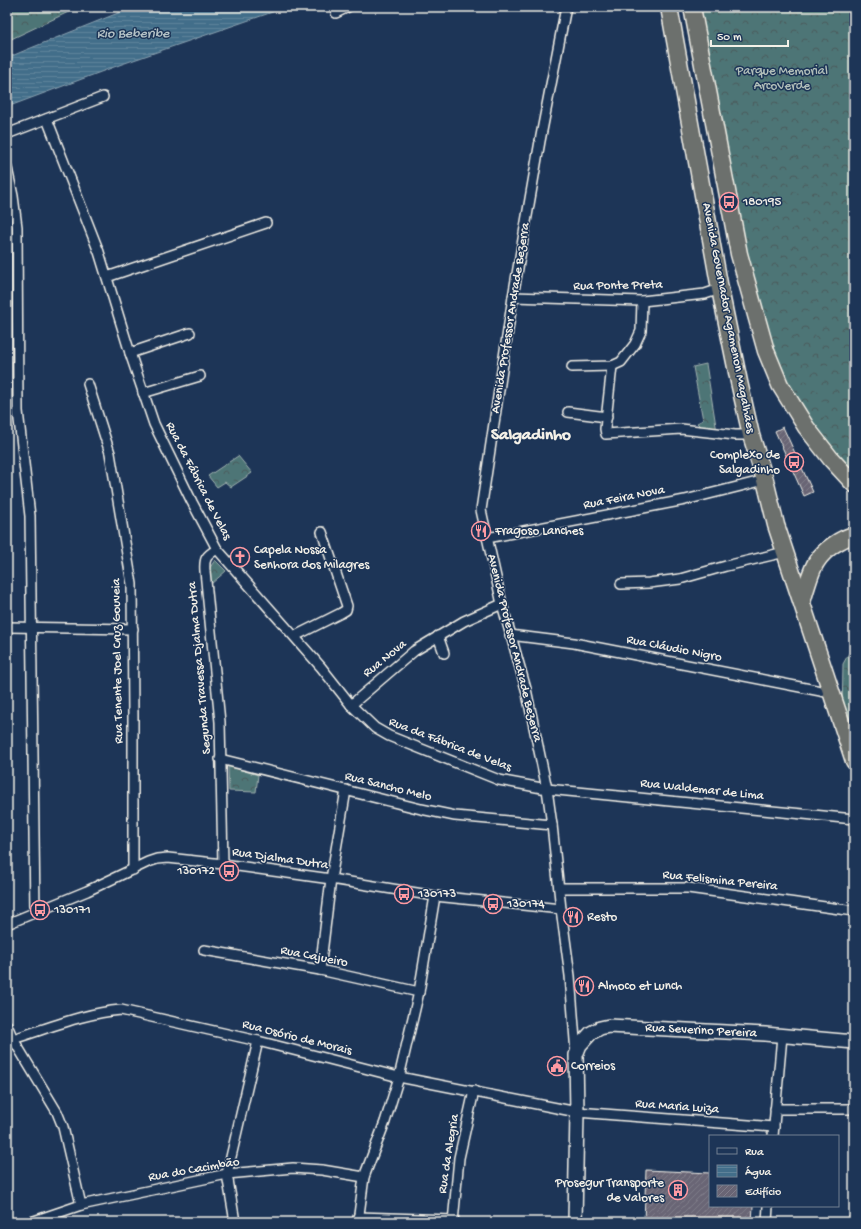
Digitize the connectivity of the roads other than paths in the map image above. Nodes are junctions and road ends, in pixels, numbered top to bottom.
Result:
1 (348, 7) edge
2 (566, 7) edge
3 (669, 7) edge
4 (692, 7) edge
5 (336, 13) dead end
6 (104, 97) dead end
7 (47, 118) junction
8 (7, 134) edge
9 (7, 168) edge
10 (266, 222) dead end
11 (107, 277) junction
12 (721, 289) junction
13 (514, 297) junction
14 (642, 301) junction
15 (190, 333) dead end
16 (130, 353) junction
17 (612, 366) junction
18 (572, 367) dead end
19 (200, 376) dead end
20 (88, 384) dead end
21 (143, 393) junction
22 (568, 412) dead end
23 (607, 417) junction
24 (751, 435) junction
25 (765, 480) junction
26 (854, 484) edge
27 (322, 532) dead end
28 (854, 535) edge
29 (487, 538) junction
30 (217, 549) junction
31 (785, 552) junction
32 (621, 584) dead end
33 (802, 602) junction
34 (502, 604) junction
35 (7, 628) edge
36 (32, 628) junction
37 (133, 629) junction
38 (510, 635) junction
39 (295, 636) junction
40 (438, 636) junction
41 (444, 653) dead end
42 (831, 693) junction
43 (351, 705) junction
44 (220, 759) junction
45 (854, 761) edge
46 (547, 789) junction
47 (346, 790) junction
48 (854, 819) edge
49 (552, 825) junction
50 (223, 864) junction
51 (133, 870) junction
52 (331, 879) junction
53 (559, 888) junction
54 (435, 896) junction
55 (561, 909) junction
56 (854, 911) edge
57 (35, 913) junction
58 (7, 924) edge
59 (204, 950) dead end
60 (320, 970) junction
61 (419, 992) junction
62 (7, 1025) edge
63 (782, 1036) junction
64 (13, 1039) junction
65 (854, 1040) edge
66 (258, 1041) junction
67 (576, 1055) junction
68 (399, 1077) junction
69 (474, 1091) junction
70 (775, 1109) junction
71 (854, 1109) edge
72 (577, 1112) junction
73 (774, 1132) edge
74 (227, 1174) junction
75 (364, 1177) junction
76 (81, 1205) junction
77 (768, 1207) edge
78 (358, 1219) edge
79 (453, 1221) edge
80 (31, 1222) edge
81 (235, 1222) edge
82 (576, 1222) edge
83 (767, 1222) edge

1 - 5 street
2 - 13 street, Avenida Professor Andrade Bezerra
3 - 12 highway, Avenida Governador Agamenon Magalhães
4 - 26 highway, Avenida Governador Agamenon Magalhães
6 - 7 street
7 - 8 street
7 - 11 street, Rua da Fábrica de Velas
9 - 36 street
10 - 11 street
11 - 16 street, Rua da Fábrica de Velas
12 - 14 street, Rua Ponte Preta
12 - 24 highway, Avenida Governador Agamenon Magalhães
13 - 14 street, Rua Ponte Preta
13 - 29 street, Avenida Professor Andrade Bezerra
14 - 17 street
15 - 16 street
16 - 21 street, Rua da Fábrica de Velas
17 - 18 street
17 - 23 street
19 - 21 street
20 - 37 street, Rua Tenente Joel Cruz Gouveia
21 - 30 street, Rua da Fábrica de Velas
22 - 23 street
23 - 24 street
24 - 25 highway, Avenida Governador Agamenon Magalhães
25 - 29 street, Rua Feira Nova
25 - 31 highway, Avenida Governador Agamenon Magalhães
27 - 39 street
28 - 33 highway
29 - 34 street, Avenida Professor Andrade Bezerra
30 - 39 street, Rua da Fábrica de Velas
30 - 44 street, Segunda Travessa Djalma Dutra
31 - 32 street
31 - 33 highway, Avenida Governador Agamenon Magalhães
33 - 42 highway, Avenida Governador Agamenon Magalhães
34 - 38 street, Avenida Professor Andrade Bezerra
34 - 40 street, Rua Nova
35 - 36 street
36 - 37 street
36 - 57 street
37 - 51 street, Rua Tenente Joel Cruz Gouveia
38 - 42 street, Rua Cláudio Nigro
38 - 46 street, Avenida Professor Andrade Bezerra
39 - 43 street, Rua da Fábrica de Velas
40 - 41 street
40 - 43 street, Rua Nova
42 - 45 highway, Avenida Governador Agamenon Magalhães
43 - 46 street, Rua da Fábrica de Velas
44 - 47 street, Rua Sancho Melo
44 - 50 street, Segunda Travessa Djalma Dutra
46 - 48 street, Rua Waldemar de Lima
46 - 49 street, Avenida Professor Andrade Bezerra
47 - 49 street, Rua Sancho Melo
47 - 52 street
49 - 53 street, Avenida Professor Andrade Bezerra
50 - 51 street, Rua Djalma Dutra
50 - 52 street, Rua Djalma Dutra
51 - 57 street, Rua Djalma Dutra
52 - 54 street, Rua Djalma Dutra
52 - 60 street
53 - 55 street, Avenida Professor Andrade Bezerra
53 - 56 street, Rua Felismina Pereira
54 - 55 street, Rua Djalma Dutra
54 - 61 street
55 - 67 street, Avenida Professor Andrade Bezerra
57 - 58 street, Rua Djalma Dutra
59 - 60 street, Rua Cajueiro
60 - 61 street, Rua Cajueiro
61 - 68 street
62 - 64 street
63 - 65 main road, Rua Severino Pereira
63 - 67 main road, Rua Severino Pereira
63 - 70 street
64 - 66 street, Rua Osório de Morais
64 - 76 street
66 - 68 street, Rua Osório de Morais
66 - 74 street
67 - 72 main road, Avenida Professor Andrade Bezerra
68 - 69 street, Rua Osório de Morais
68 - 75 street
69 - 72 street, Rua Osório de Morais
69 - 79 street, Rua da Alegria
70 - 71 street
70 - 73 street
72 - 73 street, Rua Maria Luiza
72 - 82 main road, Avenida Professor Andrade Bezerra
74 - 75 street, Rua do Cacimbão
74 - 76 street, Rua do Cacimbão
74 - 81 street
75 - 78 street
76 - 80 street, Rua do Cacimbão
77 - 83 street
78 - 79 street

